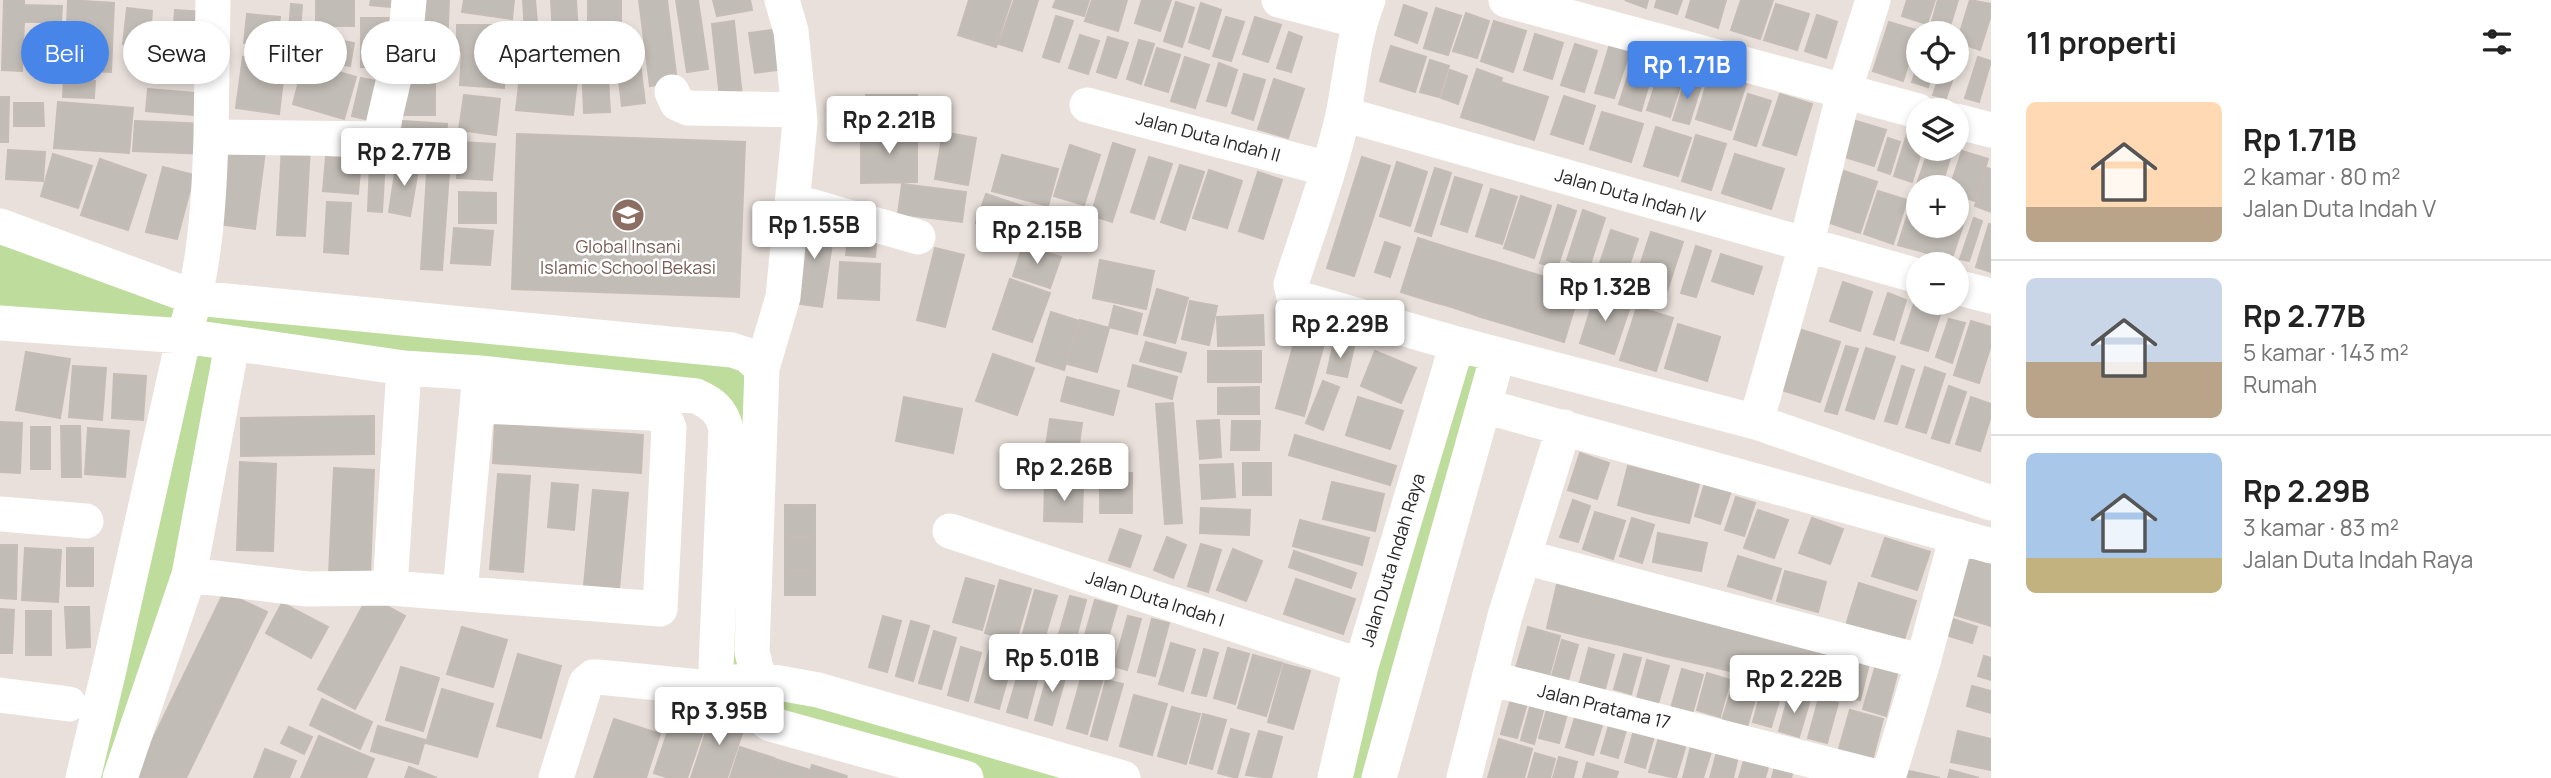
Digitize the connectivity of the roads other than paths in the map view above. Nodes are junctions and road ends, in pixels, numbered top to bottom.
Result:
1 (213, 0) edge
2 (409, 0) edge
3 (782, 0) edge
4 (1279, 0) edge
5 (1506, 0) edge
6 (1873, 0) edge
7 (1364, 11) edge
8 (672, 92) dead end
9 (1844, 92) junction
10 (1087, 105) dead end
11 (1906, 108) edge
12 (799, 110) junction
13 (1343, 114) junction
14 (1969, 124) edge
15 (1991, 130) edge
16 (211, 137) junction
17 (1328, 169) junction
18 (793, 201) junction
19 (0, 226) edge
20 (918, 237) dead end
21 (1806, 246) junction
22 (1906, 273) edge
23 (1969, 290) edge
24 (1991, 296) edge
25 (196, 298) junction
26 (0, 323) edge
27 (184, 336) junction
28 (1457, 344) junction
29 (232, 345) junction
30 (1498, 355) junction
31 (404, 368) junction
32 (762, 368) junction
33 (478, 390) junction
34 (1484, 406) junction
35 (1756, 422) junction
36 (1564, 427) junction
37 (1991, 503) edge
38 (0, 514) edge
39 (86, 521) dead end
40 (950, 531) dead end
41 (1957, 536) junction
42 (1991, 546) edge
43 (1524, 557) junction
44 (189, 575) junction
45 (390, 588) junction
46 (460, 593) junction
47 (660, 609) junction
48 (718, 613) junction
49 (1923, 662) junction
50 (1361, 666) junction
51 (1489, 678) junction
52 (757, 679) junction
53 (719, 687) junction
54 (0, 695) edge
55 (69, 704) dead end
56 (770, 724) junction
57 (83, 778) edge
58 (120, 778) edge
59 (556, 778) edge
60 (966, 778) edge
61 (1123, 778) edge
62 (1335, 778) edge
63 (1379, 778) edge
64 (1464, 778) edge
65 (1881, 778) edge
66 (1888, 778) edge

1 - 16 street
2 - 16 street
3 - 12 street
4 - 7 street
5 - 9 street
6 - 9 street
7 - 13 street
8 - 12 street
9 - 11 street
9 - 21 street
10 - 17 street, Jalan Duta Indah II
12 - 18 street
13 - 17 street
13 - 21 street, Jalan Duta Indah IV
14 - 15 street
16 - 25 street
17 - 28 street
18 - 20 street
18 - 32 street
19 - 25 street
21 - 22 street, Jalan Duta Indah IV
21 - 35 street
23 - 24 street
25 - 27 street
25 - 32 street
26 - 27 street
27 - 29 street
27 - 57 street
28 - 30 street
28 - 50 street, Jalan Duta Indah Raya
29 - 31 street
29 - 44 street
30 - 34 street
30 - 35 street
31 - 33 street
31 - 45 street
32 - 52 street
33 - 46 street
33 - 47 street
33 - 48 street
34 - 36 street
34 - 63 street
35 - 37 street
36 - 41 street
36 - 43 street
38 - 39 street
40 - 50 street, Jalan Duta Indah I
41 - 42 street
41 - 49 street
43 - 49 street
43 - 51 street
44 - 45 street
44 - 58 street
45 - 46 street
46 - 47 street
47 - 48 street
48 - 53 street
49 - 66 street
50 - 62 street, Jalan Duta Indah Raya
51 - 64 street
51 - 65 street, Jalan Pratama 17
52 - 53 street
52 - 56 street
52 - 61 street
53 - 56 street
53 - 59 street
54 - 55 street
56 - 60 street

